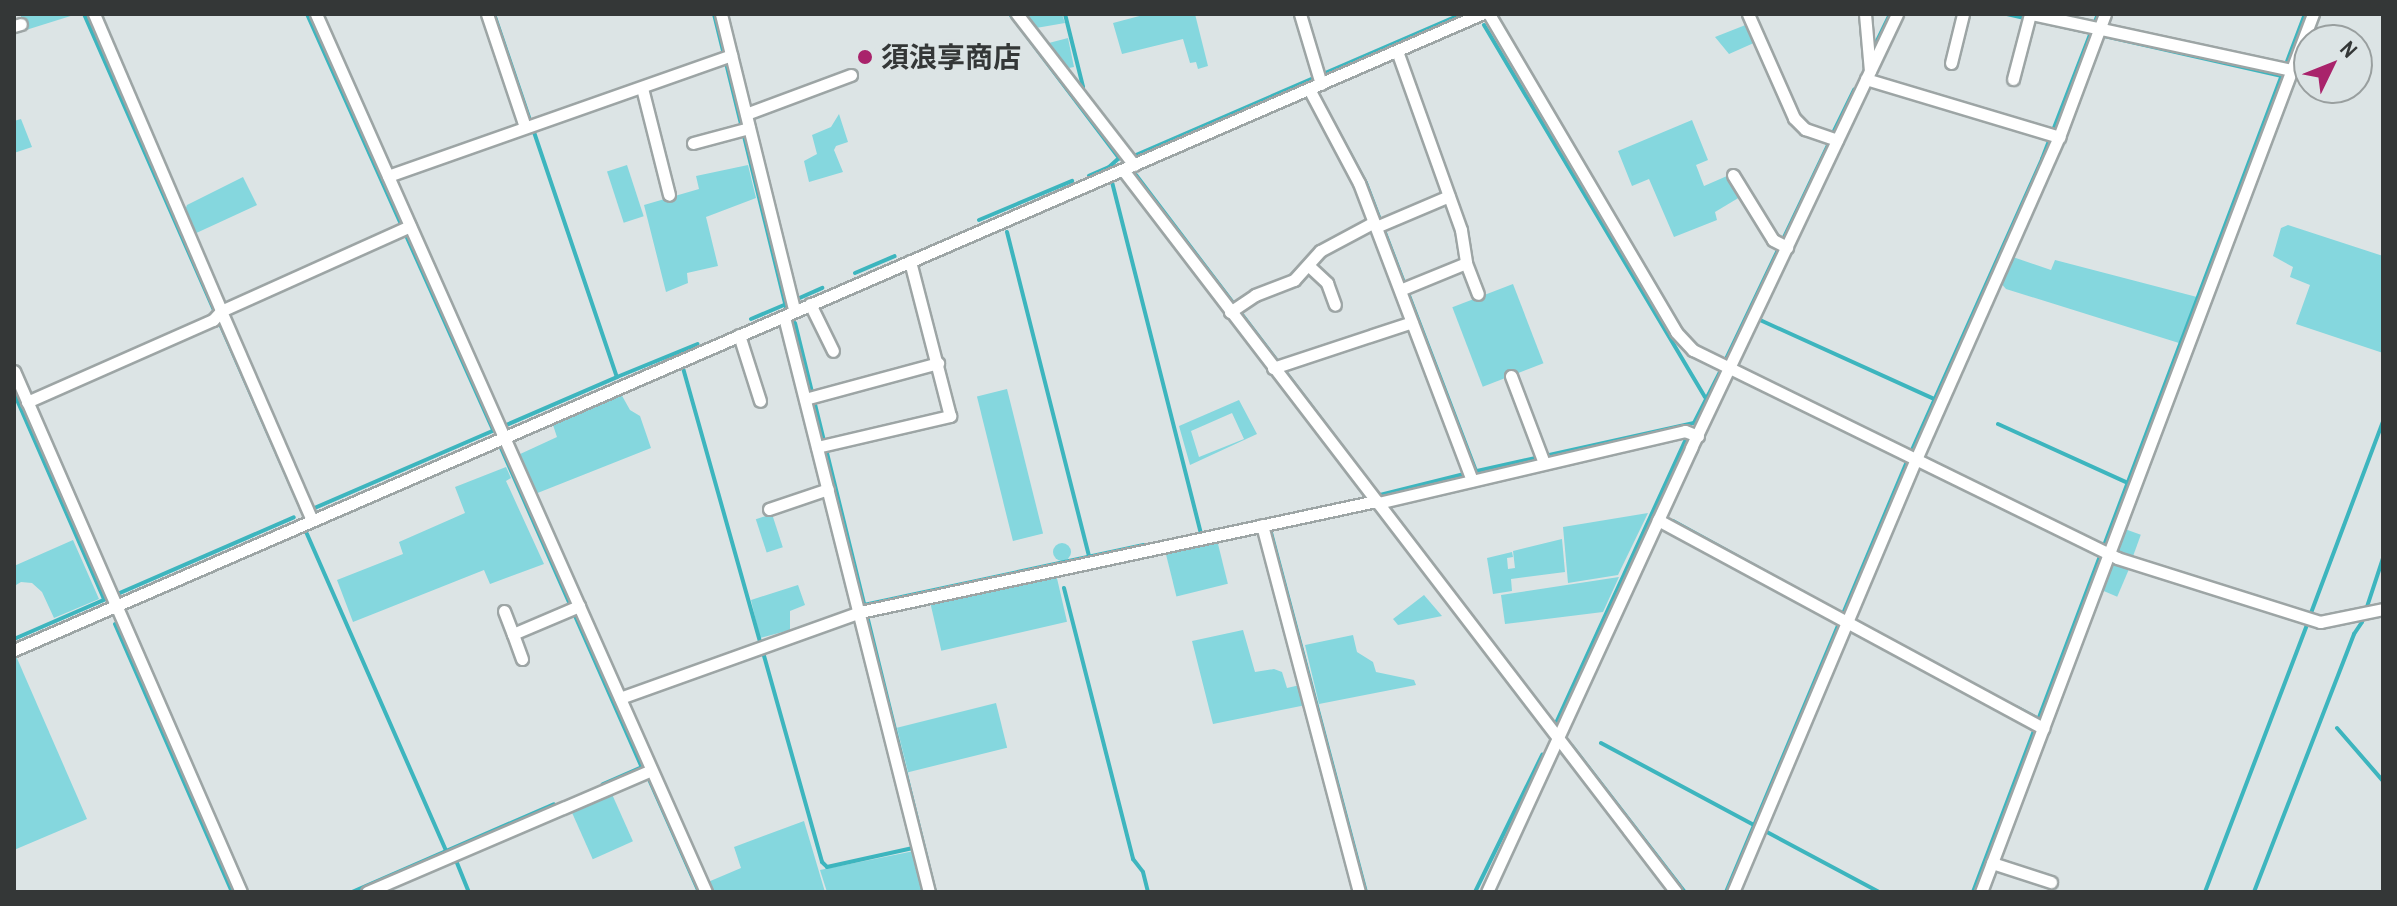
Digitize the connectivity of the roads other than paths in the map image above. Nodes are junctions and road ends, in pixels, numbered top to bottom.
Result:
1 (94, 14) edge
2 (316, 14) edge
3 (487, 14) edge
4 (721, 14) edge
5 (1017, 14) edge
6 (1300, 14) edge
7 (1481, 14) edge
8 (1489, 14) edge
9 (1748, 14) edge
10 (1865, 14) edge
11 (1897, 14) edge
12 (1963, 14) edge
13 (2031, 14) edge
14 (2105, 14) edge
15 (2313, 14) edge
16 (2095, 32) junction
17 (1397, 51) junction
18 (726, 57) junction
19 (1951, 63) dead end
20 (2287, 69) junction
21 (851, 75) dead end
22 (1868, 75) junction
23 (2013, 79) dead end
24 (1316, 81) junction
25 (642, 88) junction
26 (746, 114) junction
27 (530, 127) junction
28 (749, 128) junction
29 (2054, 135) junction
30 (1837, 140) junction
31 (693, 143) dead end
32 (1128, 167) junction
33 (1733, 175) dead end
34 (388, 176) junction
35 (669, 195) dead end
36 (1449, 196) junction
37 (1379, 225) junction
38 (405, 229) junction
39 (1787, 247) junction
40 (910, 261) junction
41 (1466, 263) junction
42 (1309, 266) junction
43 (1403, 288) junction
44 (1478, 294) dead end
45 (810, 304) junction
46 (1335, 305) dead end
47 (790, 308) junction
48 (1235, 309) junction
49 (218, 315) junction
50 (1412, 322) junction
51 (739, 335) junction
52 (833, 351) dead end
53 (938, 363) junction
54 (1278, 366) junction
55 (1730, 370) junction
56 (14, 371) edge
57 (1511, 376) dead end
58 (805, 399) junction
59 (760, 401) dead end
60 (27, 402) junction
61 (501, 430) junction
62 (1698, 436) junction
63 (817, 447) junction
64 (1913, 455) junction
65 (1544, 463) junction
66 (1471, 476) junction
67 (828, 489) junction
68 (1377, 502) junction
69 (769, 509) dead end
70 (310, 514) junction
71 (1658, 520) junction
72 (1266, 524) junction
73 (2104, 552) junction
74 (113, 601) junction
75 (579, 606) junction
76 (2378, 610) edge
77 (504, 611) dead end
78 (863, 611) junction
79 (1846, 619) junction
80 (513, 634) junction
81 (14, 650) edge
82 (522, 659) dead end
83 (620, 698) junction
84 (2038, 725) junction
85 (1558, 741) junction
86 (651, 770) junction
87 (1992, 863) junction
88 (2051, 882) dead end
89 (241, 892) edge
90 (367, 892) edge
91 (706, 892) edge
92 (929, 892) edge
93 (1359, 892) edge
94 (1487, 892) edge
95 (1676, 892) edge
96 (1733, 892) edge
97 (1981, 892) edge

1 - 49 street
2 - 34 street
3 - 27 street
4 - 18 street
5 - 32 street
6 - 24 street
7 - 17 street
8 - 55 street
9 - 30 street
10 - 22 street
11 - 22 street
12 - 19 street
13 - 16 street
13 - 23 street
14 - 16 street
15 - 20 street
16 - 20 street
16 - 29 street
17 - 24 street
17 - 36 street
18 - 25 street
18 - 26 street
20 - 73 street
21 - 26 street
22 - 29 street
22 - 30 street
24 - 32 street
24 - 37 street
25 - 27 street
25 - 35 street
26 - 28 street
27 - 34 street
28 - 31 street
28 - 47 street
29 - 64 street
30 - 39 street
32 - 40 street
32 - 48 street
33 - 39 street
34 - 38 street
36 - 37 street
36 - 41 street
37 - 42 street
37 - 43 street
38 - 49 street
38 - 61 street
39 - 55 street
40 - 45 street
40 - 53 street
41 - 43 street
41 - 44 street
42 - 46 street
42 - 48 street
43 - 50 street
45 - 47 street
45 - 52 street
47 - 51 street
47 - 58 street
48 - 54 street
49 - 60 street
49 - 70 street
50 - 54 street
50 - 66 street
51 - 59 street
51 - 61 street
53 - 58 street
53 - 63 street
54 - 68 street
55 - 62 street
55 - 64 street
56 - 60 street
57 - 65 street
58 - 63 street
60 - 74 street
61 - 70 street
61 - 75 street
62 - 65 street
62 - 71 street
63 - 67 street
64 - 73 street
64 - 79 street
65 - 66 street
66 - 68 street
67 - 69 street
67 - 78 street
68 - 72 street
68 - 85 street
70 - 74 street
71 - 79 street
71 - 85 street
72 - 78 street
72 - 93 street
73 - 76 street
73 - 84 street
74 - 81 street
74 - 89 street
75 - 80 street
75 - 83 street
77 - 80 street
78 - 83 street
78 - 92 street
79 - 84 street
79 - 96 street
80 - 82 street
83 - 86 street
84 - 87 street
85 - 94 street
85 - 95 street
86 - 90 street
86 - 91 street
87 - 88 street
87 - 97 street

